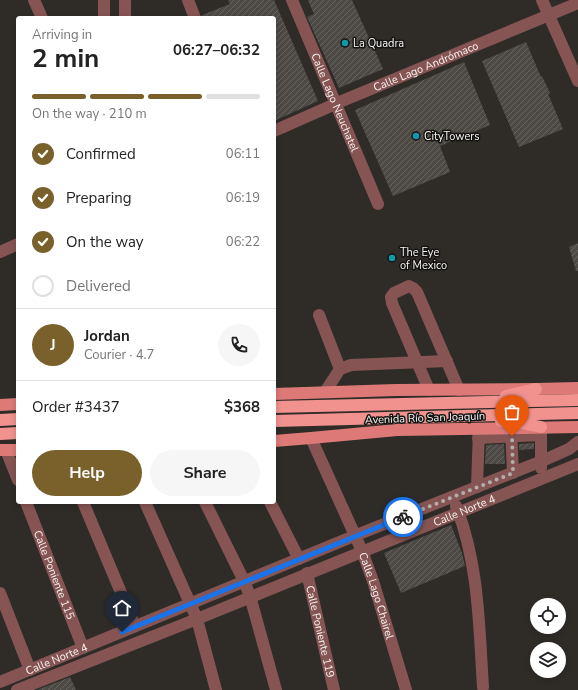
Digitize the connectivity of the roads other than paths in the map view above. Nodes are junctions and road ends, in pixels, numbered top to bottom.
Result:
1 (34, 0) edge
2 (104, 0) edge
3 (125, 0) edge
4 (188, 0) edge
5 (292, 0) edge
6 (542, 0) edge
7 (578, 4) edge
8 (41, 16) edge
9 (104, 16) edge
10 (125, 16) edge
11 (194, 16) edge
12 (549, 16) junction
13 (578, 81) edge
14 (335, 104) junction
15 (276, 130) edge
16 (378, 204) dead end
17 (16, 245) edge
18 (0, 252) edge
19 (319, 315) dead end
20 (447, 361) junction
21 (418, 362) junction
22 (340, 369) junction
23 (578, 388) edge
24 (536, 389) junction
25 (429, 390) junction
26 (460, 390) junction
27 (325, 392) junction
28 (276, 394) edge
29 (578, 400) edge
30 (16, 404) edge
31 (0, 405) edge
32 (276, 407) edge
33 (484, 408) junction
34 (578, 413) edge
35 (16, 419) edge
36 (0, 420) edge
37 (276, 421) edge
38 (578, 427) edge
39 (541, 431) junction
40 (512, 432) junction
41 (16, 433) edge
42 (478, 433) junction
43 (0, 434) edge
44 (311, 438) junction
45 (276, 440) edge
46 (578, 442) edge
47 (8, 450) edge
48 (542, 458) junction
49 (578, 464) edge
50 (513, 470) junction
51 (16, 474) edge
52 (540, 480) junction
53 (477, 483) junction
54 (453, 497) junction
55 (27, 504) edge
56 (84, 504) edge
57 (146, 504) edge
58 (206, 504) edge
59 (271, 504) edge
60 (459, 513) junction
61 (354, 536) junction
62 (362, 551) junction
63 (299, 559) junction
64 (307, 573) junction
65 (244, 581) junction
66 (0, 593) edge
67 (250, 596) junction
68 (191, 604) junction
69 (197, 619) junction
70 (135, 626) junction
71 (83, 648) junction
72 (30, 670) junction
73 (0, 682) edge
74 (483, 687) dead end
75 (17, 690) edge
76 (216, 690) edge
77 (276, 690) edge
78 (334, 690) edge
79 (406, 690) edge

1 - 8 street
2 - 9 street
3 - 10 street
4 - 11 street
5 - 14 street, Calle Lago Neuchatel
6 - 12 street
7 - 12 street, Calle Lago Andrómaco
12 - 13 street
12 - 14 street, Calle Lago Andrómaco
14 - 15 street, Calle Lago Andrómaco
14 - 16 street, Calle Lago Neuchatel
17 - 18 street
19 - 22 street
20 - 21 street
20 - 21 street
20 - 26 street
21 - 22 street
21 - 25 street
22 - 27 street
23 - 24 main road
24 - 26 main road
24 - 33 highway
25 - 26 main road
25 - 27 main road
27 - 28 main road
29 - 33 highway, Avenida Río San Joaquín
30 - 31 main road
32 - 33 highway, Avenida Río San Joaquín
33 - 34 highway, Avenida Río San Joaquín
33 - 37 highway, Avenida Río San Joaquín
33 - 39 highway
35 - 36 highway
38 - 39 main road, Avenida Río San Joaquín
39 - 40 main road, Avenida Río San Joaquín
39 - 48 street
40 - 42 main road, Avenida Río San Joaquín
40 - 50 street
41 - 43 highway
42 - 44 main road, Avenida Río San Joaquín
42 - 53 street
44 - 45 main road, Avenida Río San Joaquín
44 - 61 street, Calle Lago Chairel
46 - 48 street, Calle Norte 4
47 - 51 street
48 - 50 street, Calle Norte 4
48 - 52 street
49 - 52 street, Calle Norte 4
50 - 53 street, Calle Norte 4
52 - 60 street, Calle Norte 4
53 - 54 street, Calle Norte 4
54 - 60 street
54 - 61 street, Calle Norte 4
55 - 71 street, Calle Poniente 115
56 - 70 street
57 - 68 street
58 - 65 street
59 - 63 street
60 - 62 street, Calle Norte 4
60 - 74 street
61 - 62 street, Calle Lago Chairel
61 - 63 street, Calle Norte 4
62 - 64 street, Calle Norte 4
62 - 79 street, Calle Lago Chairel
63 - 65 street, Calle Norte 4
64 - 67 street, Calle Norte 4
64 - 78 street, Calle Poniente 119
65 - 67 street
65 - 68 street, Calle Norte 4
66 - 72 street
67 - 69 street, Calle Norte 4
67 - 77 street
68 - 69 street
68 - 70 street, Calle Norte 4
69 - 75 street, Calle Norte 4
69 - 76 street
70 - 71 street, Calle Norte 4
71 - 72 street, Calle Norte 4
72 - 73 street, Calle Norte 4

